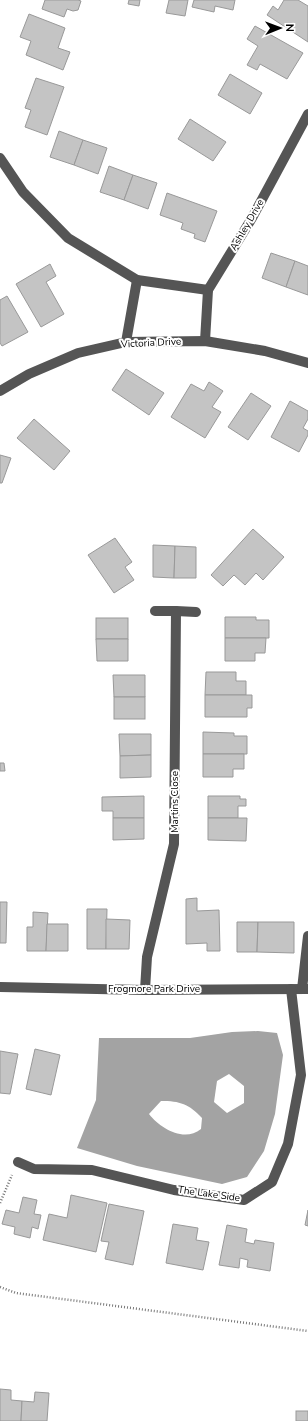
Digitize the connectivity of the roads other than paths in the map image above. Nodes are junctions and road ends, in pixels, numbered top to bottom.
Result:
1 (308, 114) edge
2 (0, 158) edge
3 (137, 280) junction
4 (208, 290) junction
5 (205, 341) junction
6 (126, 342) junction
7 (308, 363) edge
8 (0, 390) edge
9 (154, 611) dead end
10 (176, 612) junction
11 (196, 612) dead end
12 (308, 936) edge
13 (0, 987) edge
14 (291, 989) junction
15 (305, 989) edge
16 (145, 990) junction
17 (18, 1162) road end

1 - 4 street, Ashley Drive
2 - 3 street
3 - 4 street
3 - 6 street
4 - 5 street, Ashley Drive
5 - 6 street, Victoria Drive
5 - 7 street, Victoria Drive
6 - 8 street, Victoria Drive
9 - 10 street
10 - 11 street
10 - 16 street, Martins Close
12 - 15 street
13 - 16 street, Frogmore Park Drive
14 - 15 street, Frogmore Park Drive
14 - 16 street, Frogmore Park Drive
14 - 17 street, The Lake Side

